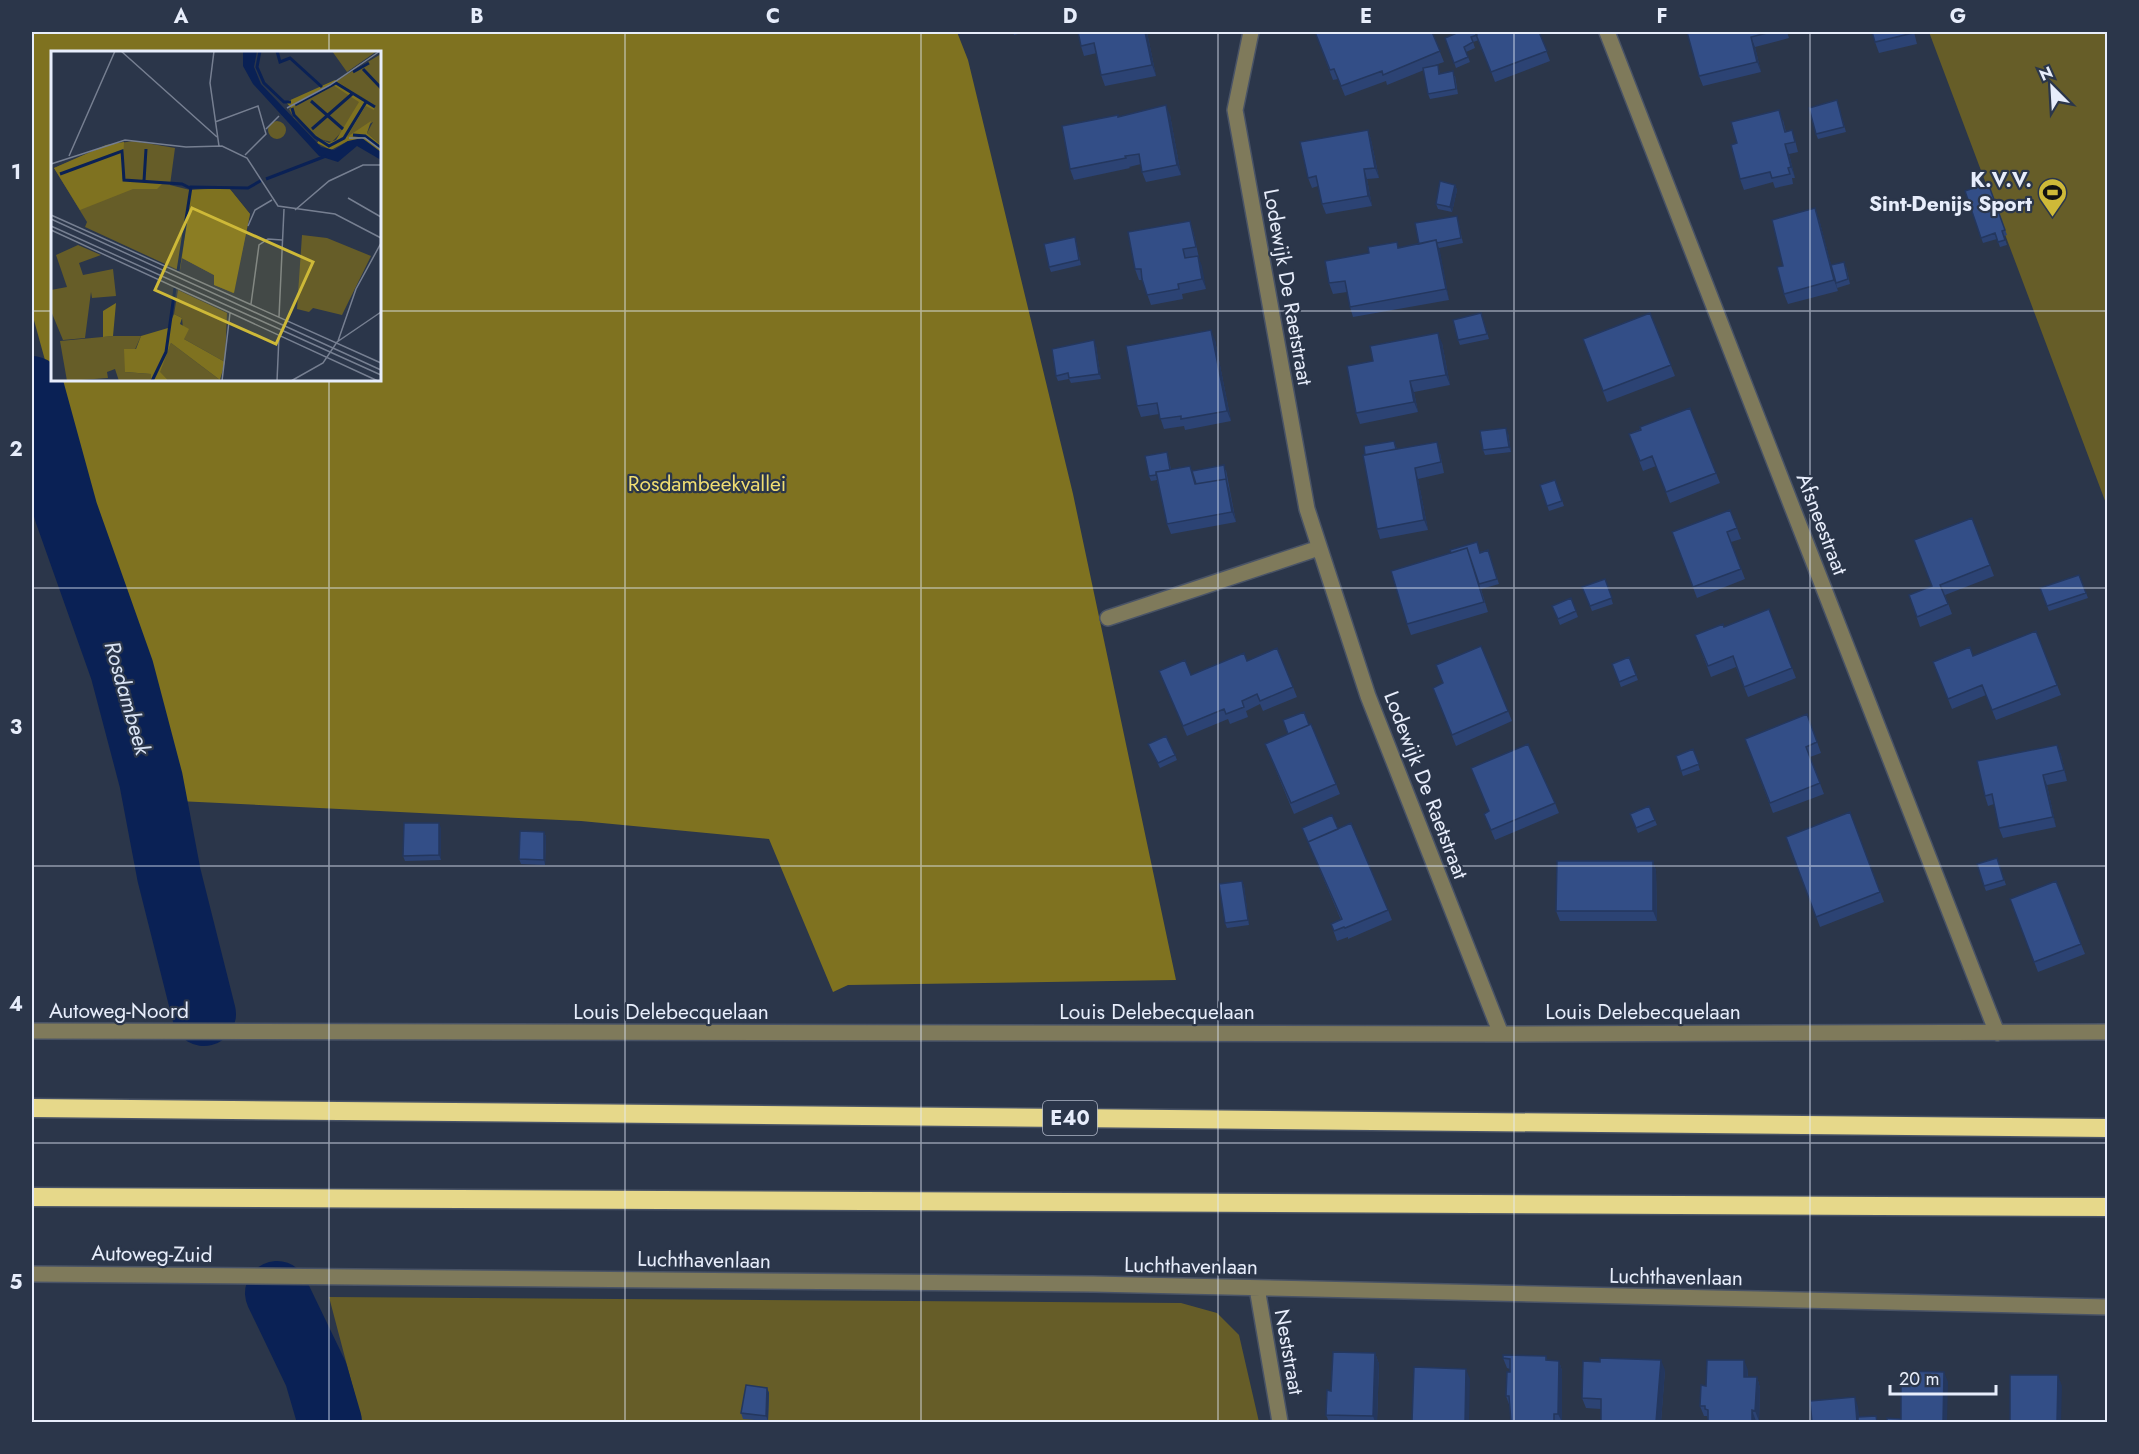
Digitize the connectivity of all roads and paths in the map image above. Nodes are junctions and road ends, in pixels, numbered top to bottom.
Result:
1 (1251, 32) edge
2 (1607, 32) edge
3 (1319, 548) junction
4 (1108, 618) dead end
5 (32, 1031) edge
6 (207, 1032) joint
7 (2108, 1032) edge
8 (1997, 1033) junction
9 (1501, 1034) junction
10 (32, 1108) edge
11 (2108, 1128) edge
12 (32, 1197) edge
13 (2108, 1207) edge
14 (32, 1274) edge
15 (273, 1276) joint
16 (1257, 1288) junction
17 (2108, 1307) edge
18 (1280, 1422) edge

1 - 3 street, Lodewijk De Raetstraat
2 - 8 street, Afsneestraat
3 - 4 street
3 - 9 street, Lodewijk De Raetstraat
5 - 6 street, Autoweg-Noord
6 - 9 street, Louis Delebecquelaan
7 - 8 street, Louis Delebecquelaan
8 - 9 street, Louis Delebecquelaan
10 - 11 highway, E40
12 - 13 highway
14 - 15 street, Autoweg-Zuid
15 - 16 street, Luchthavenlaan
16 - 17 street, Luchthavenlaan
16 - 18 street, Neststraat

